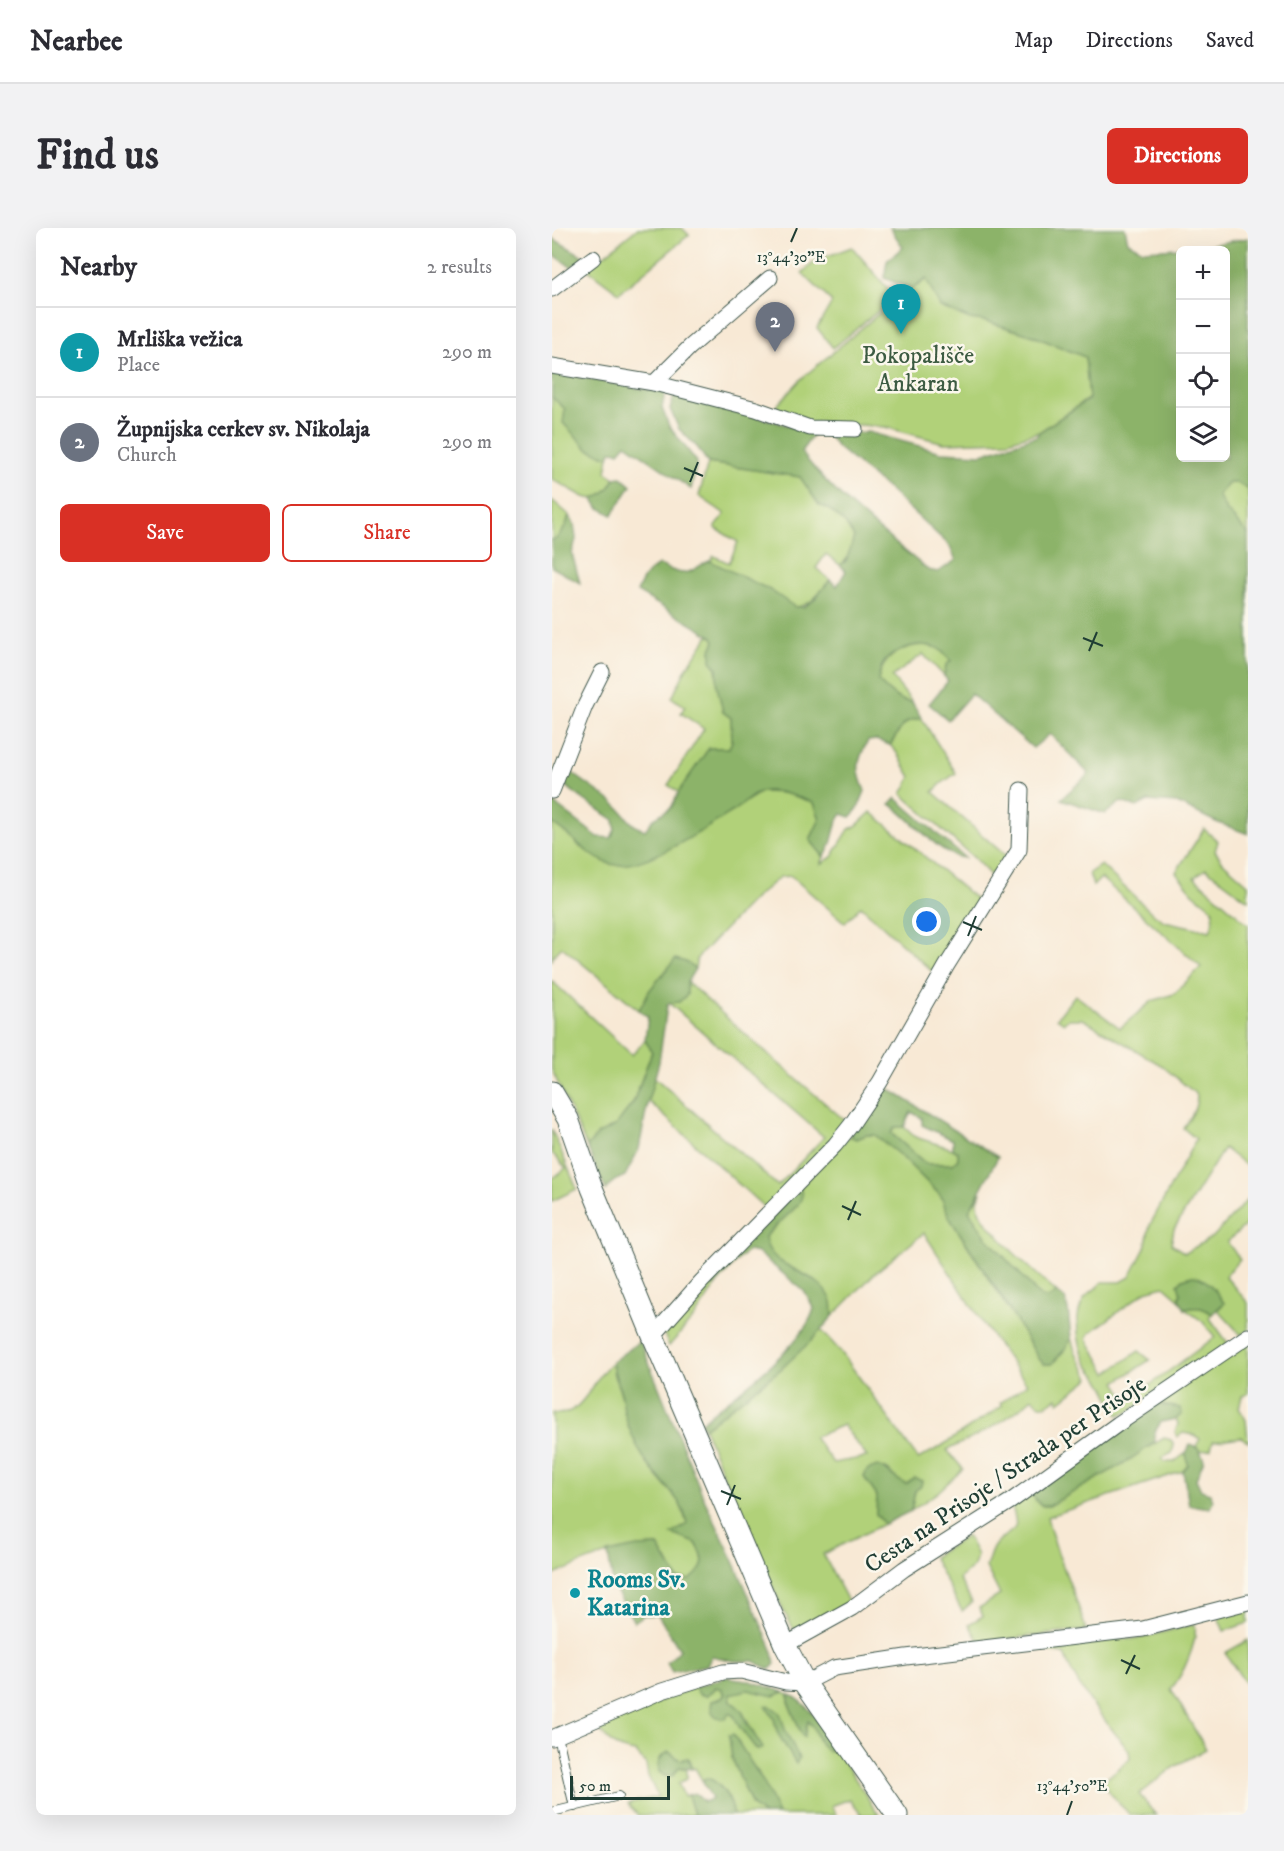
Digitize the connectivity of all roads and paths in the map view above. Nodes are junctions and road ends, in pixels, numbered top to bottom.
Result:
1 (593, 258) dead end
2 (770, 278) dead end
3 (552, 289) edge
4 (552, 366) edge
5 (654, 383) junction
6 (855, 429) dead end
7 (602, 672) dead end
8 (552, 790) edge
9 (1021, 790) dead end
10 (552, 1092) edge
11 (653, 1336) junction
12 (1248, 1336) edge
13 (1248, 1602) edge
14 (786, 1645) junction
15 (805, 1683) junction
16 (554, 1735) edge
17 (619, 1796) dead end
18 (574, 1807) junction
19 (552, 1812) edge
20 (897, 1815) edge

1 - 3 street
2 - 5 street
4 - 5 street
5 - 6 street
7 - 8 street
9 - 11 street
10 - 11 main road
11 - 14 main road
12 - 14 street, Cesta na Prisoje / Strada per Prisoje
13 - 15 street
14 - 15 main road
15 - 16 street
15 - 20 main road
16 - 18 lane
17 - 18 lane
18 - 19 lane

